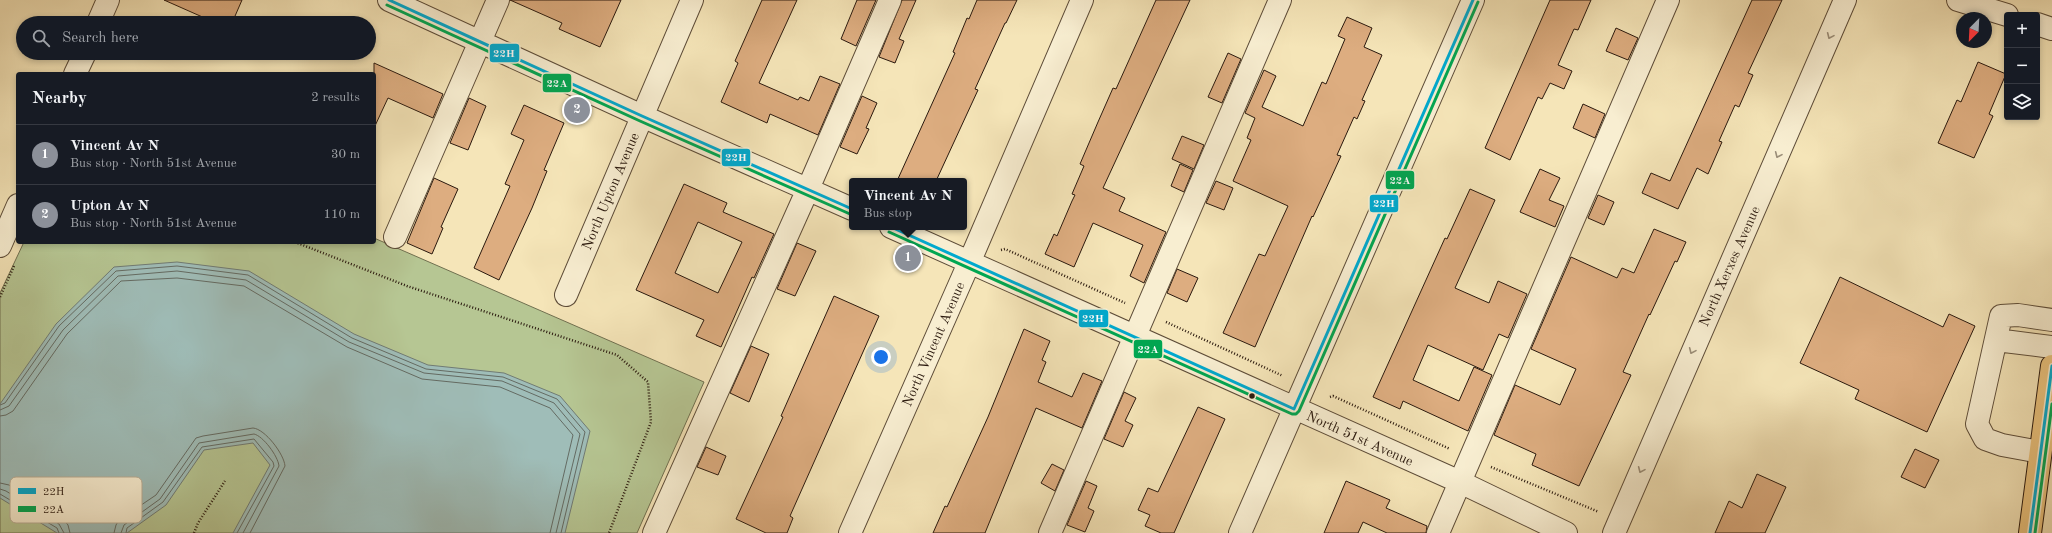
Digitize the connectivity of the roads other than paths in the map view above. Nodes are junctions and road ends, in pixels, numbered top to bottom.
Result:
1 (108, 0) edge
2 (389, 0) edge
3 (498, 0) edge
4 (692, 0) edge
5 (890, 0) edge
6 (1082, 0) edge
7 (1280, 0) edge
8 (1473, 0) edge
9 (1668, 0) edge
10 (1845, 0) edge
11 (1958, 0) edge
12 (2004, 14) edge
13 (101, 16) edge
14 (2040, 25) edge
15 (2052, 29) edge
16 (481, 41) junction
17 (82, 60) edge
18 (77, 72) edge
19 (642, 116) junction
20 (808, 190) junction
21 (849, 208) edge
22 (16, 210) edge
23 (898, 230) edge
24 (395, 237) dead end
25 (0, 246) edge
26 (969, 263) junction
27 (566, 295) dead end
28 (2052, 320) edge
29 (1134, 336) junction
30 (1996, 340) junction
31 (2052, 347) edge
32 (2052, 366) edge
33 (1294, 409) junction
34 (2040, 452) junction
35 (1460, 482) junction
36 (654, 533) edge
37 (850, 533) edge
38 (1050, 533) edge
39 (1240, 533) edge
40 (1438, 533) edge
41 (1566, 533) edge
42 (1614, 533) edge
43 (2030, 533) edge

1 - 13 street
2 - 16 street
3 - 16 street
4 - 19 street, North Upton Avenue
5 - 20 street
6 - 26 street, North Vincent Avenue
7 - 29 street
8 - 33 street
9 - 35 street
10 -> 42 street, North Xerxes Avenue
11 - 12 street
14 - 15 street
16 - 19 street
16 - 24 street
17 - 18 street
19 - 20 street
19 - 27 street, North Upton Avenue
20 - 21 street
20 - 36 street
22 - 25 street
23 - 26 street, North 51st Avenue
26 - 29 street, North 51st Avenue
26 - 37 street, North Vincent Avenue
28 - 30 street
29 - 33 street, North 51st Avenue
29 - 38 street
30 - 31 street
30 - 34 street
32 - 34 main road
33 - 35 street, North 51st Avenue
33 - 39 street
34 - 43 main road
35 - 40 street
35 - 41 street, North 51st Avenue

